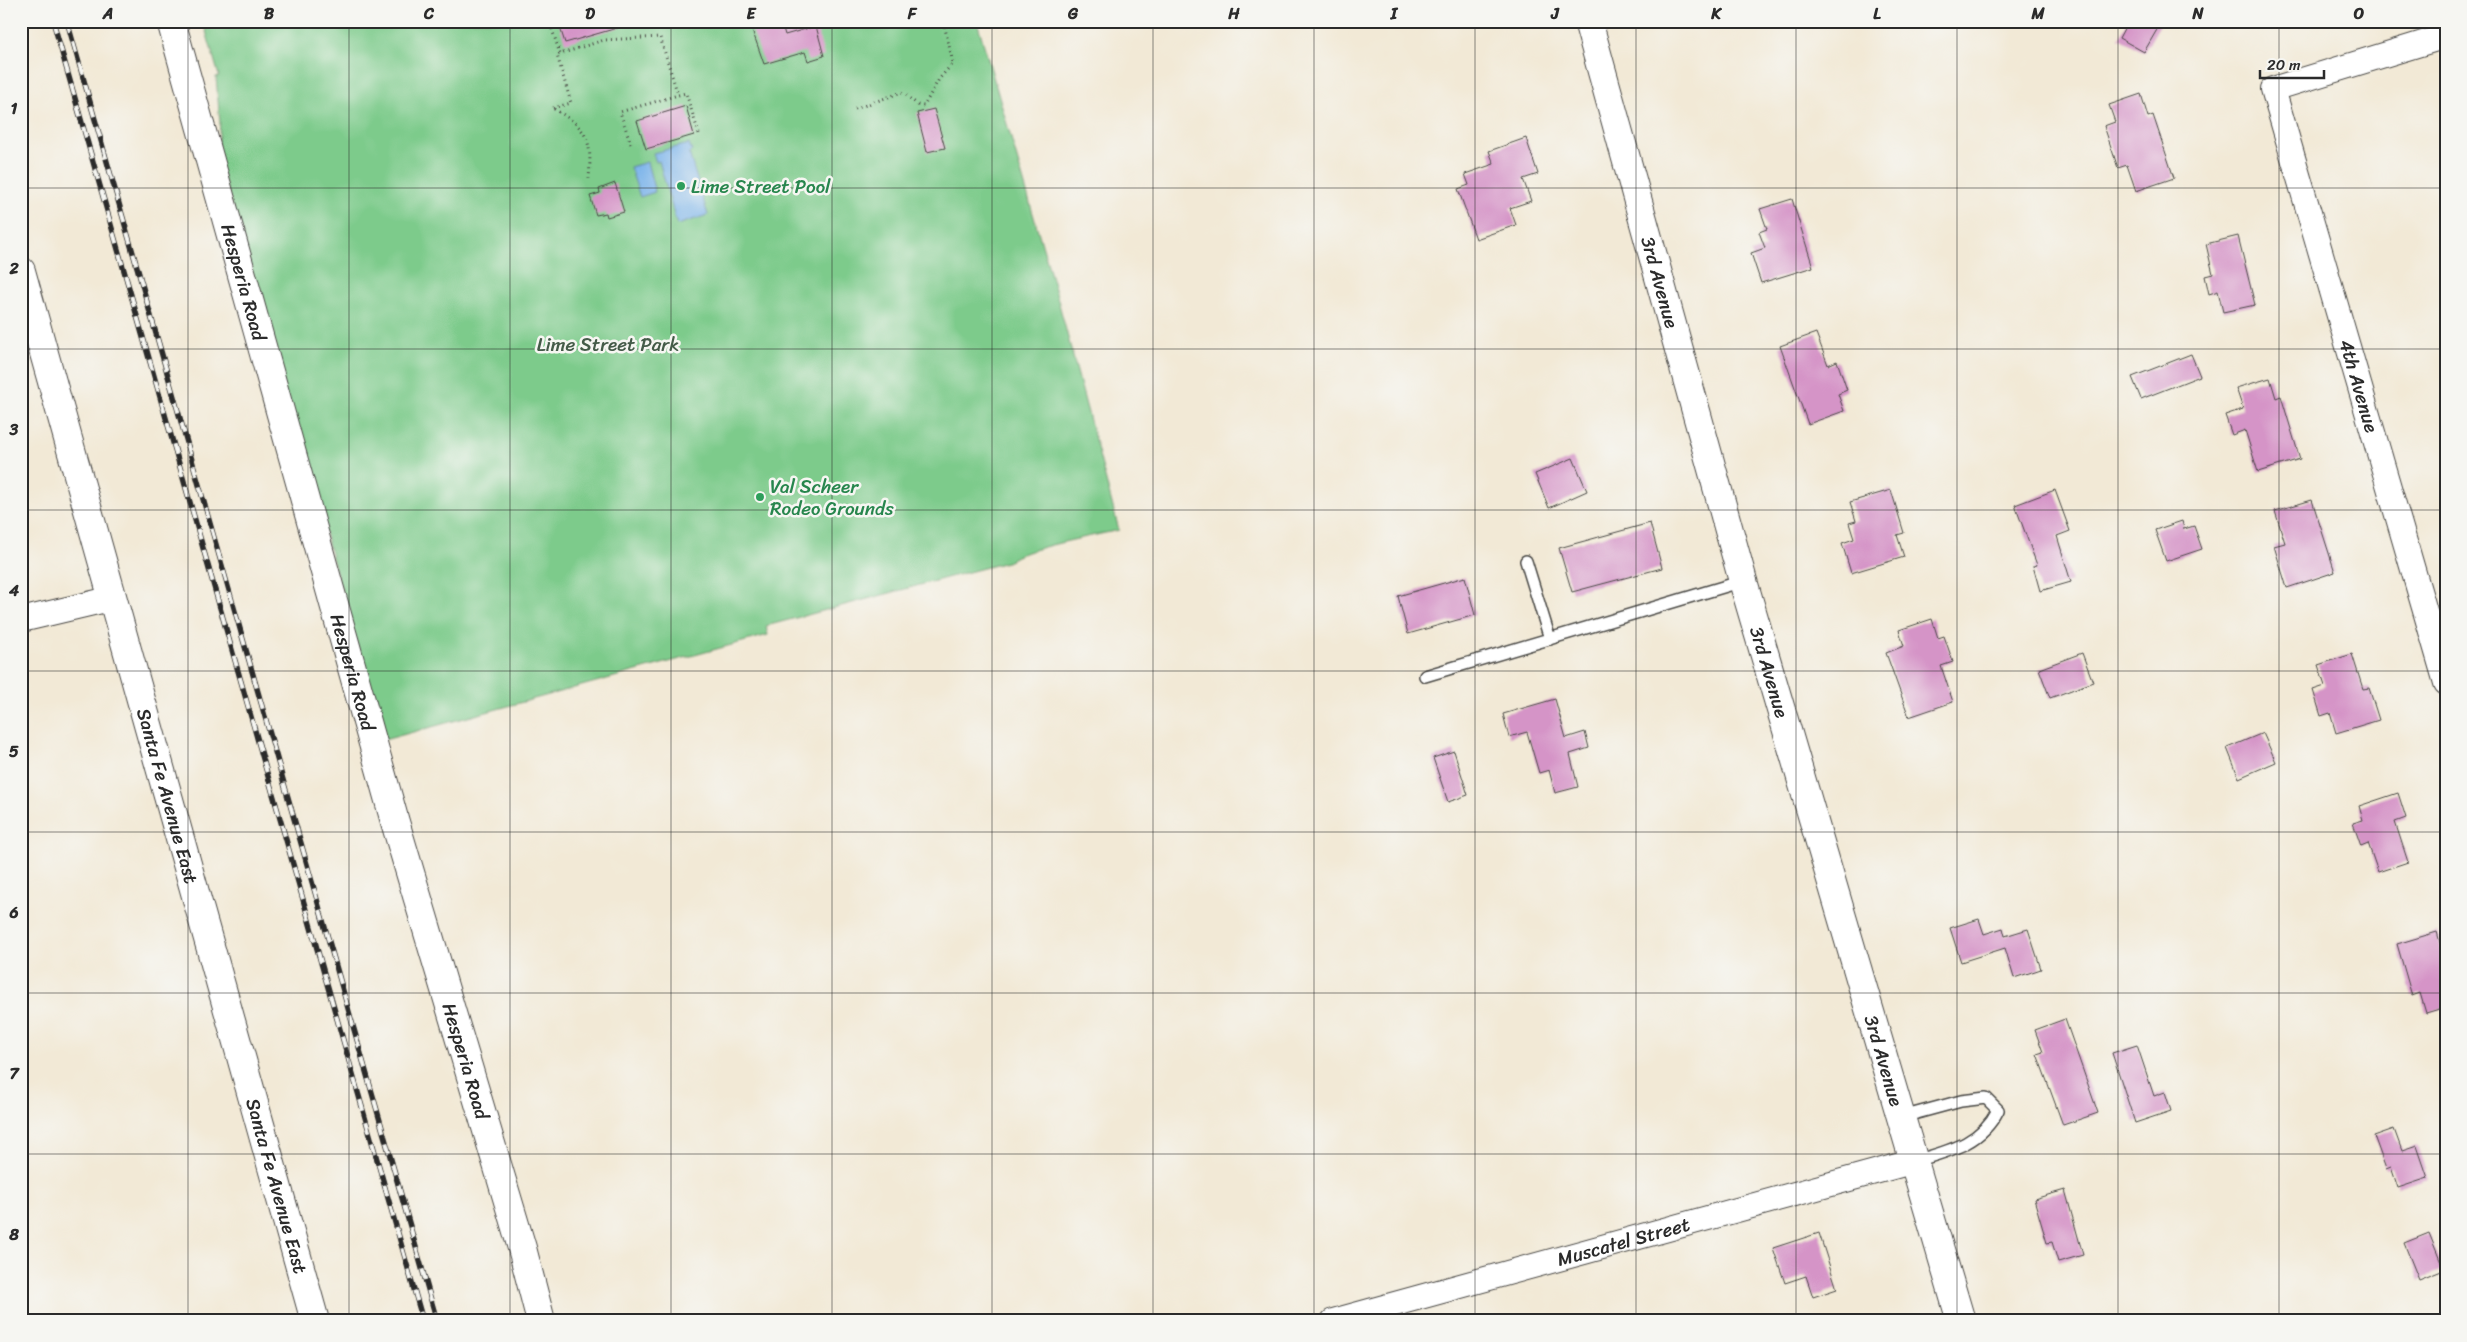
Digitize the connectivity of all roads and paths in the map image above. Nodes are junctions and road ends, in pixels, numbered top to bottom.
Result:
1 (171, 21) edge
2 (1588, 21) edge
3 (944, 24) dead end
4 (552, 29) dead end
5 (2446, 36) edge
6 (560, 54) junction
7 (678, 95) junction
8 (855, 109) dead end
9 (699, 134) dead end
10 (630, 144) dead end
11 (589, 179) dead end
12 (21, 271) edge
13 (1526, 561) dead end
14 (1743, 581) junction
15 (114, 598) junction
16 (23, 612) edge
17 (1550, 639) junction
18 (1425, 676) dead end
19 (2446, 683) edge
20 (1902, 1117) junction
21 (1915, 1160) junction
22 (315, 1321) edge
23 (541, 1321) edge
24 (1333, 1321) edge
25 (1961, 1321) edge

1 - 23 street, Hesperia Road
2 - 14 street, 3rd Avenue
3 - 8 path
4 - 6 path
5 - 19 street, 4th Avenue
6 - 7 path
6 - 11 path
7 - 9 path
7 - 10 path
12 - 15 street, Santa Fe Avenue East
13 - 17 lane
14 - 17 lane
14 - 20 street, 3rd Avenue
15 - 16 street
15 - 22 street, Santa Fe Avenue East
17 - 18 lane
20 - 21 street, 3rd Avenue
20 - 21 lane
21 - 24 street, Muscatel Street
21 - 25 street, 3rd Avenue

